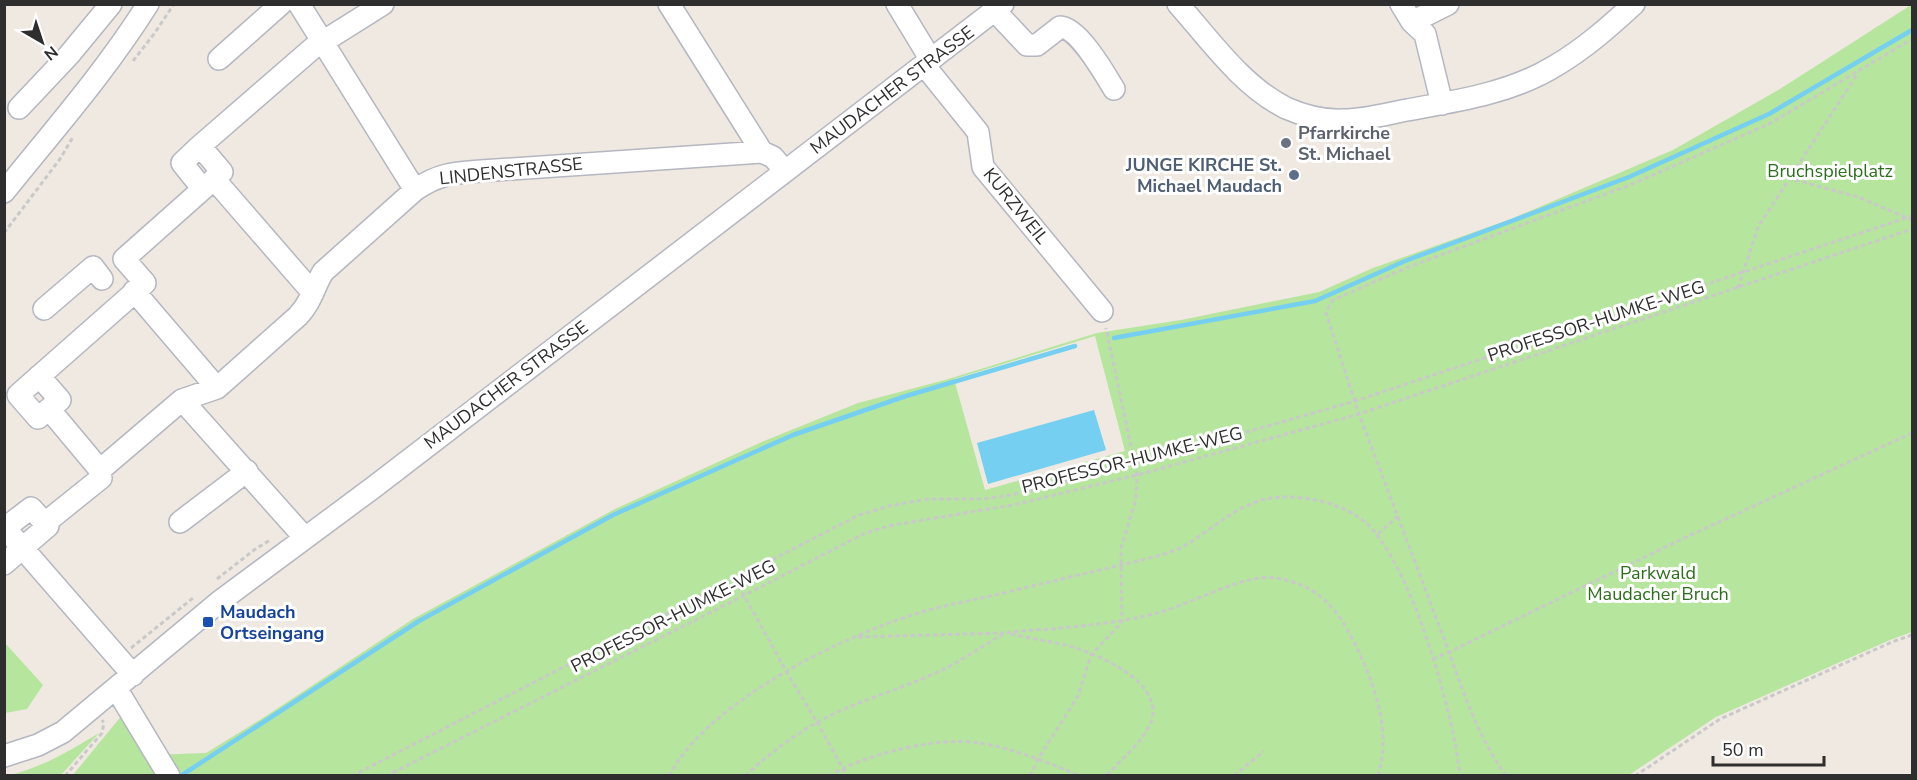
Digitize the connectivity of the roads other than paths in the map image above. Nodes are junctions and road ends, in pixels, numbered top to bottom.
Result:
1 (111, 4) edge
2 (148, 4) edge
3 (281, 4) edge
4 (299, 4) edge
5 (383, 4) edge
6 (669, 4) edge
7 (897, 4) edge
8 (1178, 4) edge
9 (1448, 4) edge
10 (1634, 4) edge
11 (999, 8) edge
12 (1407, 13) edge
13 (323, 41) junction
14 (219, 59) dead end
15 (927, 63) junction
16 (1114, 89) dead end
17 (1442, 104) junction
18 (19, 108) dead end
19 (762, 152) junction
20 (785, 171) junction
21 (208, 183) junction
22 (415, 190) junction
23 (4, 192) edge
24 (124, 259) junction
25 (102, 279) junction
26 (314, 293) junction
27 (128, 297) junction
28 (44, 309) dead end
29 (1102, 310) road end
30 (39, 376) junction
31 (217, 388) junction
32 (11, 400) edge
33 (182, 400) junction
34 (49, 409) junction
35 (100, 470) junction
36 (247, 471) junction
37 (180, 522) dead end
38 (305, 538) junction
39 (22, 548) junction
40 (4, 564) edge
41 (133, 675) junction
42 (116, 688) junction
43 (4, 756) edge
44 (169, 776) edge

1 - 18 street
2 - 23 street
3 - 14 street
4 - 13 street, LINDENSTRASSE
5 - 13 street
6 - 19 street
7 - 15 street, KURZWEIL
8 - 17 street
9 - 12 street
10 - 17 street
11 - 15 street, MAUDACHER STRASSE
11 - 16 street
12 - 17 street
13 - 21 street
13 - 22 street, LINDENSTRASSE
15 - 20 street, MAUDACHER STRASSE
15 - 29 street, KURZWEIL
19 - 20 street
19 - 22 street, LINDENSTRASSE
20 - 38 street, MAUDACHER STRASSE
21 - 24 street
21 - 26 street
22 - 26 street
24 - 25 street
24 - 27 street
25 - 27 street
25 - 28 street
26 - 31 street
27 - 30 street
27 - 31 street
30 - 32 street
30 - 34 street
31 - 33 street
32 - 34 street
33 - 35 street
33 - 36 street
34 - 35 street
35 - 39 street
36 - 37 street
36 - 38 street
38 - 41 street, MAUDACHER STRASSE
39 - 40 street
39 - 41 street
41 - 42 street, MAUDACHER STRASSE
42 - 43 street, MAUDACHER STRASSE
42 - 44 street

